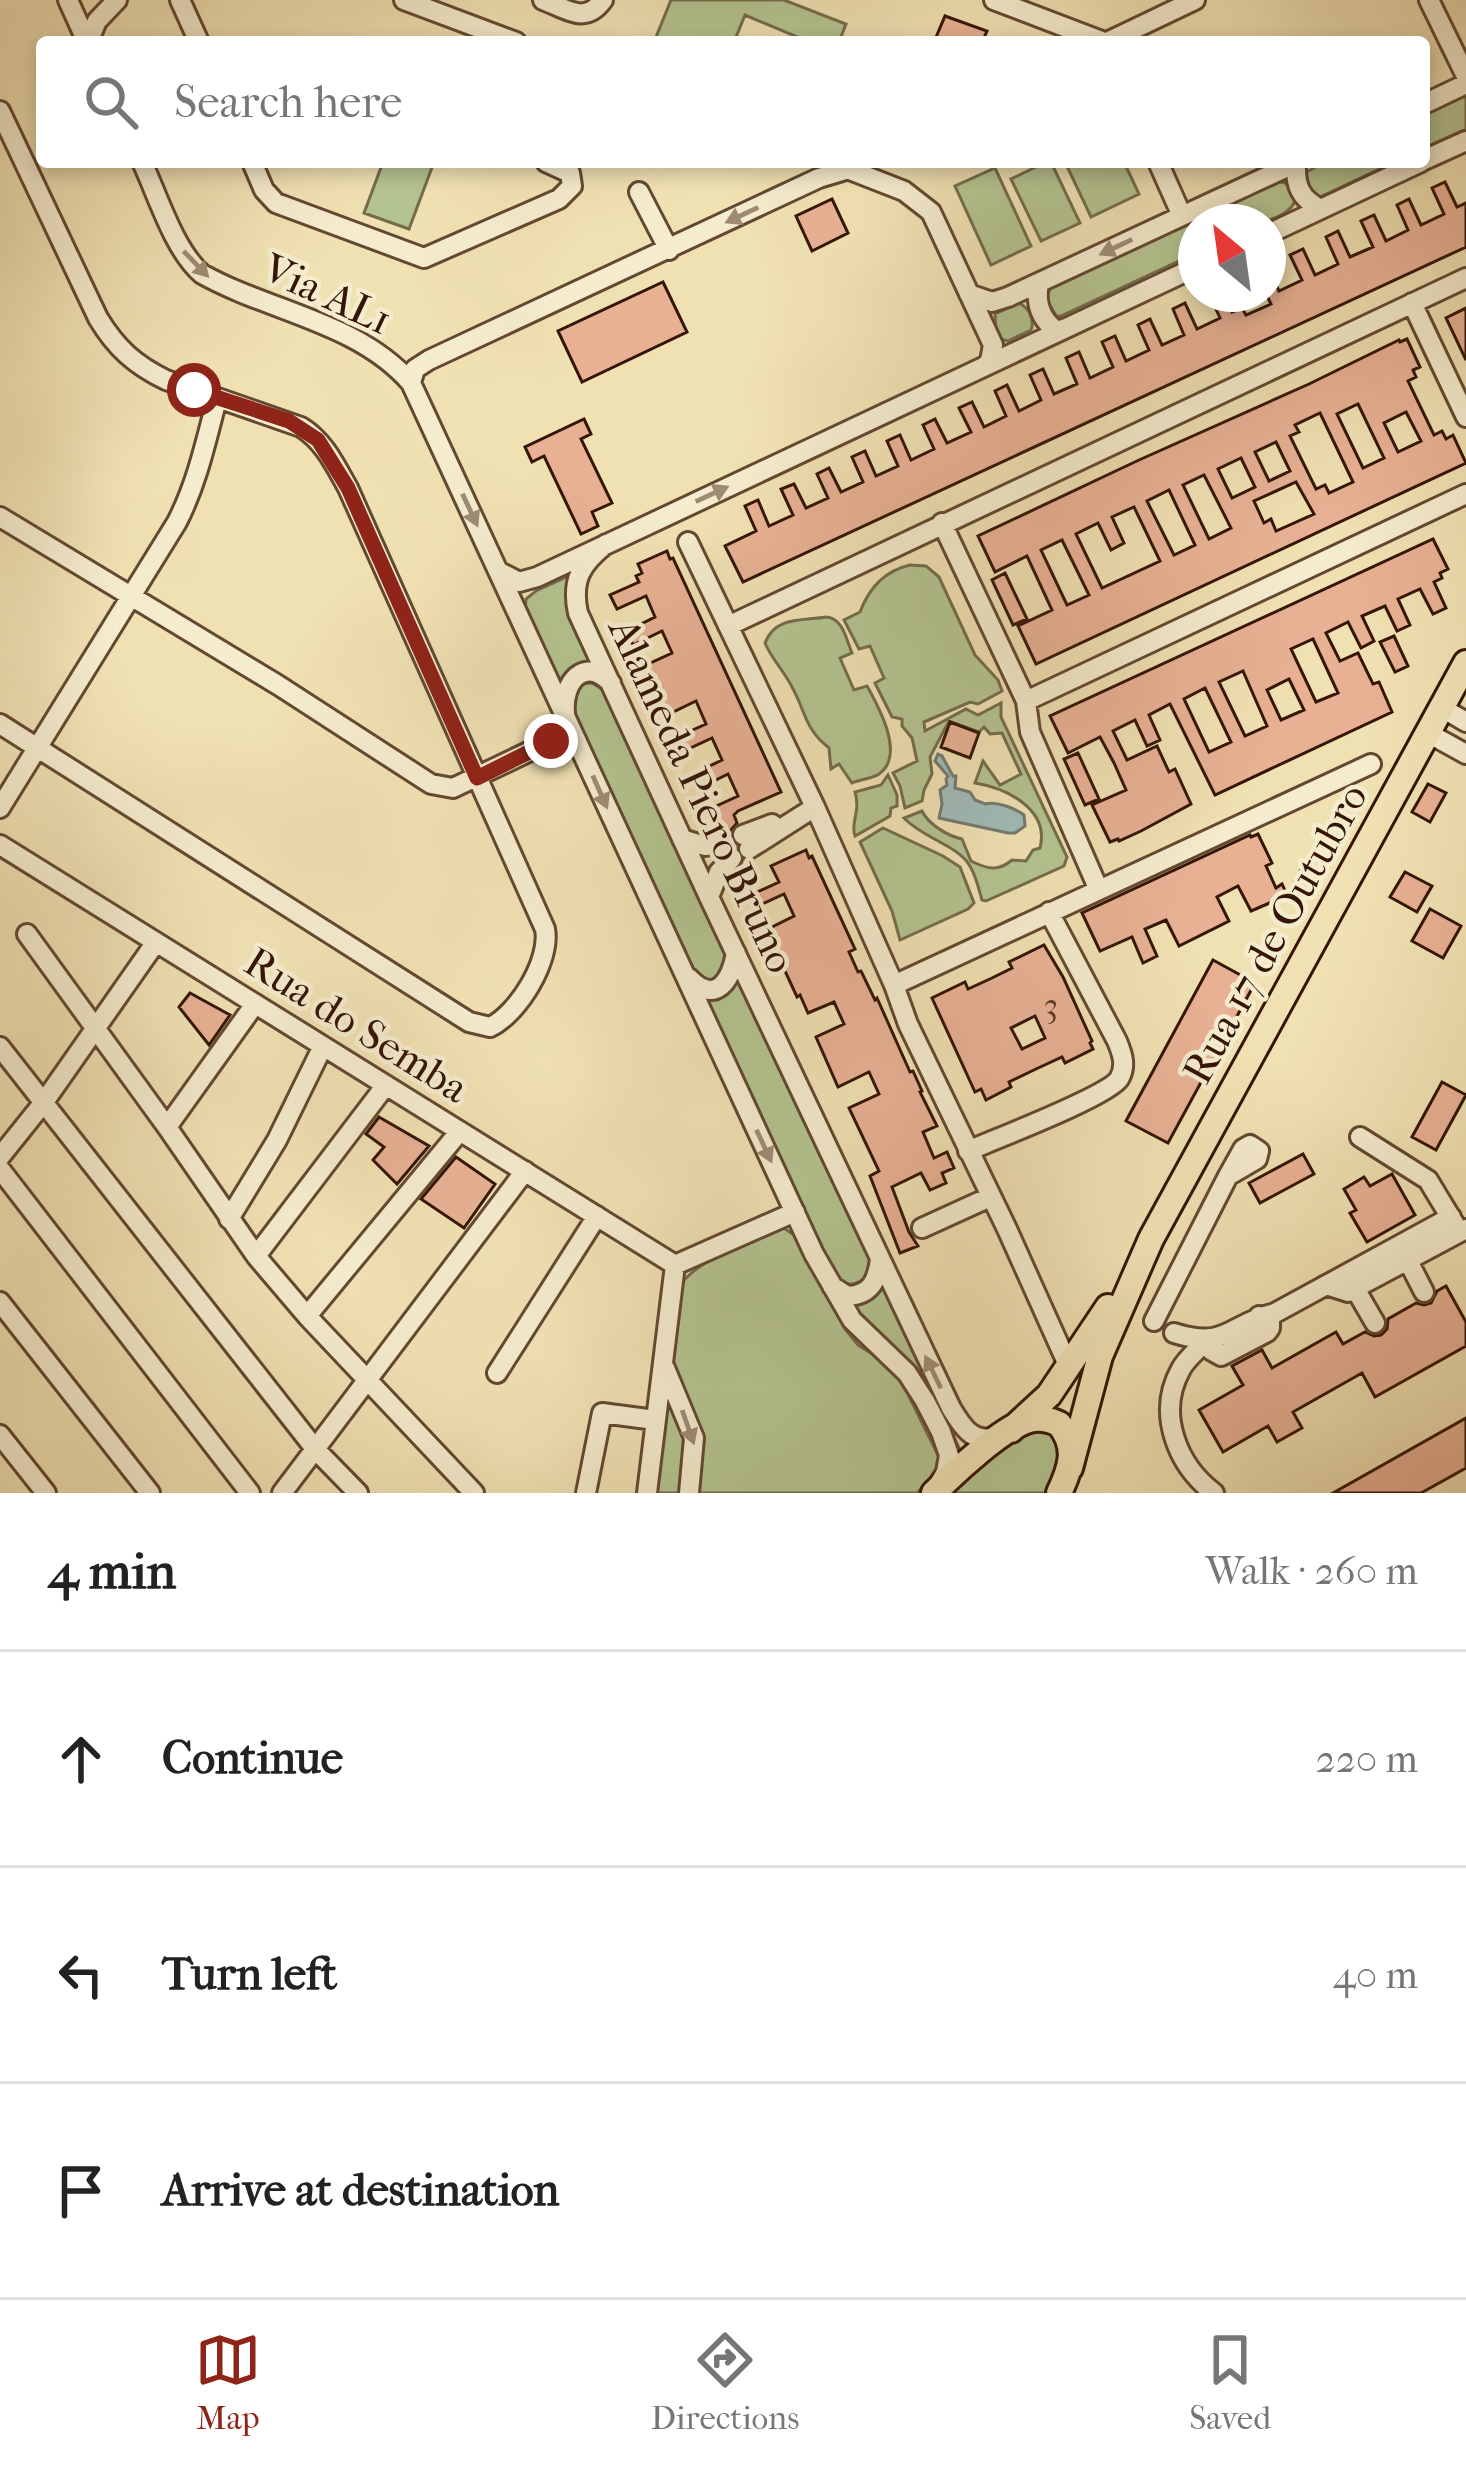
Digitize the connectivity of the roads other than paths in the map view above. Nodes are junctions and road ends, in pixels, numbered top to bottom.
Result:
1 (68, 0) edge
2 (117, 0) edge
3 (180, 0) edge
4 (404, 0) edge
5 (543, 0) edge
6 (604, 0) edge
7 (994, 0) edge
8 (1195, 0) edge
9 (1430, 0) edge
10 (85, 36) edge
11 (91, 36) edge
12 (196, 36) edge
13 (499, 36) edge
14 (1089, 36) edge
15 (1118, 36) edge
16 (1466, 80) edge
17 (1430, 101) edge
18 (0, 111) edge
19 (1466, 141) edge
20 (1430, 157) edge
21 (145, 168) edge
22 (255, 168) edge
23 (559, 168) edge
24 (845, 168) edge
25 (1161, 168) edge
26 (1284, 168) edge
27 (1297, 168) edge
28 (1407, 168) edge
29 (850, 170) junction
30 (639, 193) dead end
31 (1208, 204) edge
32 (1178, 207) edge
33 (1321, 209) junction
34 (1178, 218) edge
35 (1286, 225) edge
36 (669, 250) junction
37 (1178, 275) edge
38 (1466, 278) edge
39 (1039, 283) junction
40 (969, 294) junction
41 (1412, 303) junction
42 (1066, 328) junction
43 (985, 366) junction
44 (411, 382) junction
45 (217, 399) junction
46 (1466, 417) edge
47 (1466, 494) edge
48 (0, 517) edge
49 (942, 524) junction
50 (688, 542) dead end
51 (606, 544) junction
52 (499, 572) junction
53 (133, 596) junction
54 (728, 626) junction
55 (1466, 663) edge
56 (614, 686) junction
57 (1026, 701) junction
58 (1442, 708) junction
59 (1466, 722) edge
60 (0, 724) edge
61 (569, 724) junction
62 (1428, 733) junction
63 (37, 748) junction
64 (1466, 754) edge
65 (1371, 764) dead end
66 (477, 778) junction
67 (0, 808) edge
68 (807, 811) junction
69 (682, 839) junction
70 (0, 845) edge
71 (737, 846) junction
72 (1098, 888) junction
73 (709, 897) junction
74 (1049, 912) junction
75 (27, 934) dead end
76 (156, 942) junction
77 (736, 953) junction
78 (686, 975) junction
79 (894, 985) junction
80 (255, 1004) junction
81 (96, 1030) junction
82 (323, 1046) junction
83 (0, 1047) edge
84 (386, 1085) junction
85 (44, 1102) junction
86 (167, 1126) junction
87 (460, 1131) junction
88 (1360, 1137) dead end
89 (968, 1151) junction
90 (0, 1157) edge
91 (0, 1169) edge
92 (525, 1172) junction
93 (1228, 1176) dead end
94 (990, 1197) junction
95 (795, 1212) junction
96 (596, 1216) junction
97 (229, 1219) junction
98 (1459, 1226) edge
99 (922, 1228) dead end
100 (1151, 1239) junction
101 (1404, 1252) junction
102 (256, 1256) junction
103 (880, 1257) junction
104 (675, 1265) junction
105 (1351, 1281) junction
106 (829, 1283) junction
107 (1424, 1292) dead end
108 (0, 1302) edge
109 (1122, 1303) junction
110 (307, 1316) junction
111 (1154, 1321) junction
112 (1375, 1323) dead end
113 (1211, 1347) junction
114 (663, 1363) junction
115 (1069, 1367) junction
116 (497, 1373) dead end
117 (368, 1381) junction
118 (656, 1420) junction
119 (1011, 1430) junction
120 (0, 1435) edge
121 (316, 1450) junction
122 (1072, 1480) edge
123 (46, 1493) edge
124 (150, 1493) edge
125 (250, 1493) edge
126 (282, 1493) edge
127 (358, 1493) edge
128 (474, 1493) edge
129 (586, 1493) edge
130 (646, 1493) edge
131 (689, 1493) edge
132 (933, 1493) edge
133 (1059, 1493) edge
134 (1214, 1493) edge

1 - 10 street
2 - 11 street
3 - 12 street
4 - 13 street
5 - 6 street
7 - 14 street
8 - 15 street
9 - 16 street
16 - 17 street
18 - 45 street
19 - 20 street
21 -> 44 street, Via AL1
22 - 23 street
24 - 29 street
25 - 32 street
26 - 31 street
27 - 33 street
28 - 33 street
29 -> 36 street
29 - 40 street
30 - 36 street
33 - 35 street
34 -> 39 street
36 - 44 street
37 - 42 street
38 - 41 street
39 - 40 street
39 - 42 street
40 - 43 street
41 - 46 street
41 - 49 street
42 - 43 street
51 -> 43 street
44 -> 52 street, Via AL1
45 - 53 street
45 - 66 street
47 - 57 street
48 - 53 street
49 - 54 street
49 - 57 street
50 - 54 street
51 - 52 street
51 - 56 street, Alameda Piero Bruno
52 - 61 street
53 - 63 street
53 - 66 street
54 - 68 street
55 - 58 main road, Rua 17 de Outubro
56 - 61 street
56 - 69 street, Alameda Piero Bruno
57 - 72 street
58 - 59 street
58 - 62 main road, Rua 17 de Outubro
60 - 63 street
61 - 66 street
61 -> 78 street
62 - 64 street
62 - 100 main road, Rua 17 de Outubro
63 - 66 street
63 - 67 street
65 - 72 street
68 - 71 street
68 - 79 street
69 - 71 street
69 - 73 street, Alameda Piero Bruno
70 - 76 street, Rua do Semba
71 - 73 street
72 - 74 street
73 - 77 street, Alameda Piero Bruno
74 - 79 street
74 - 89 street
75 - 81 street
76 - 80 street, Rua do Semba
76 - 81 street
77 - 78 street
77 - 103 street, Alameda Piero Bruno
78 -> 95 street
79 - 89 street
80 - 82 street, Rua do Semba
80 - 86 street
81 - 85 street
81 - 86 street
82 - 84 street, Rua do Semba
82 - 97 street
83 - 85 street
84 - 87 street, Rua do Semba
84 - 102 street
85 - 90 street
85 - 121 street
86 - 97 street
87 - 92 street, Rua do Semba
87 - 110 street
88 - 98 street
89 - 94 street
91 - 125 street
92 - 96 street, Rua do Semba
92 - 117 street
93 - 111 street
94 - 99 street
94 - 115 street
95 - 104 street
95 - 106 street
96 - 104 street, Rua do Semba
96 - 116 street
97 - 102 street
98 - 101 street
100 - 109 main road, Rua 17 de Outubro
100 - 115 main road, Rua 17 de Outubro
101 - 105 street
101 - 107 street
102 - 110 street
103 - 106 street
119 -> 103 street, Alameda Piero Bruno
104 - 114 street
105 - 112 street
105 - 113 street
106 - 132 street
108 - 124 street
109 - 111 street
109 - 122 main road, Rua 17 de Outubro
110 - 117 street
111 - 113 street
113 - 134 street
114 - 118 street
114 -> 131 street
115 - 119 main road, Rua 17 de Outubro
117 - 121 street
117 - 128 street
118 - 129 street
118 - 130 street
119 - 122 main road
119 - 132 main road, Rua 17 de Outubro
120 - 123 street
121 - 126 street
121 - 127 street
122 - 133 main road, Rua 17 de Outubro

